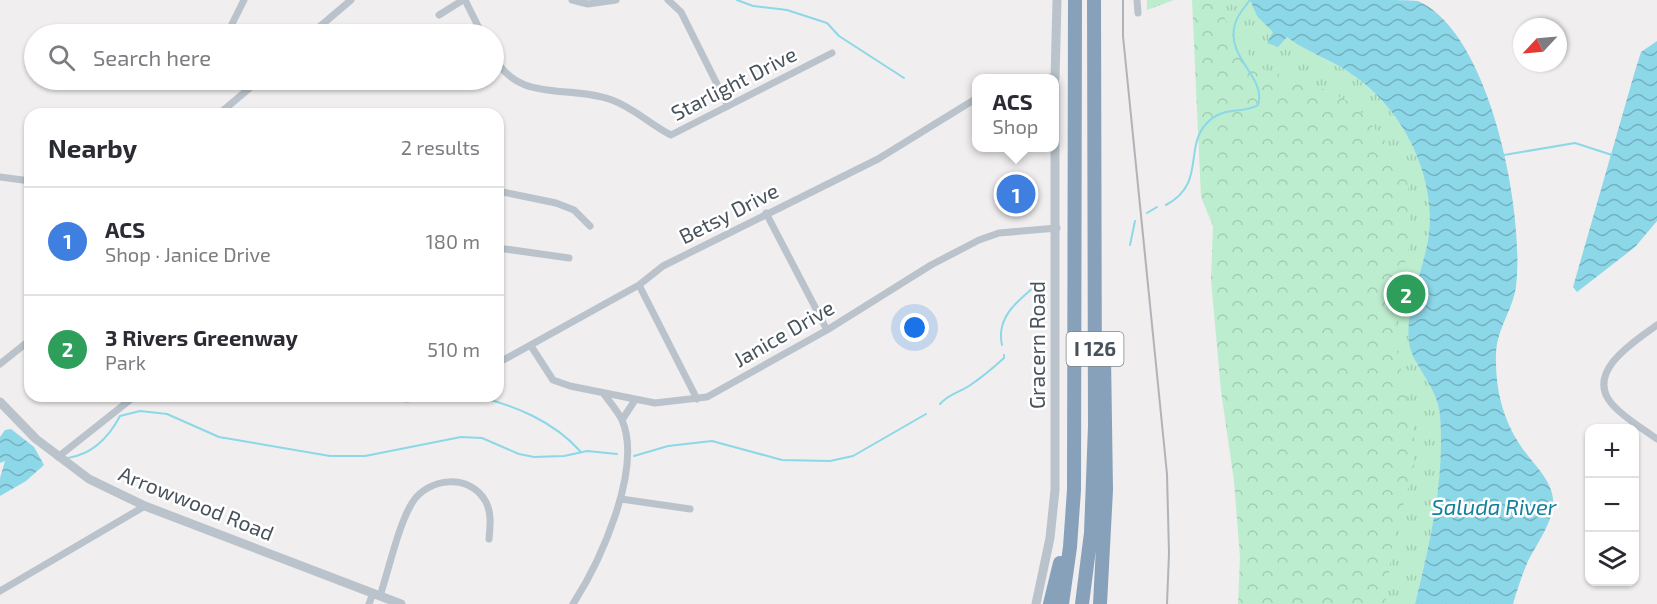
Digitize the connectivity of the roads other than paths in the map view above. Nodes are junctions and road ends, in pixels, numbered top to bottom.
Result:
1 (244, 0) edge
2 (351, 0) edge
3 (464, 0) edge
4 (572, 0) edge
5 (616, 0) edge
6 (668, 0) edge
7 (1057, 0) edge
8 (1075, 0) edge
9 (1094, 0) edge
10 (1137, 0) edge
11 (1138, 13) dead end
12 (439, 15) dead end
13 (232, 24) edge
14 (323, 24) edge
15 (477, 24) edge
16 (832, 53) dead end
17 (504, 72) edge
18 (1055, 74) edge
19 (242, 90) edge
20 (1094, 93) junction
21 (972, 101) edge
22 (728, 106) junction
23 (225, 108) edge
24 (1056, 152) edge
25 (0, 177) edge
26 (24, 180) edge
27 (504, 192) edge
28 (766, 213) junction
29 (590, 226) dead end
30 (1057, 228) junction
31 (504, 249) edge
32 (568, 258) dead end
33 (639, 285) junction
34 (1657, 325) edge
35 (827, 330) junction
36 (24, 345) edge
37 (531, 346) junction
38 (504, 360) edge
39 (0, 364) edge
40 (603, 393) junction
41 (697, 399) junction
42 (635, 400) junction
43 (0, 402) edge
44 (127, 402) edge
45 (622, 420) junction
46 (1657, 439) edge
47 (58, 457) junction
48 (1074, 490) junction
49 (1106, 490) junction
50 (621, 499) junction
51 (145, 506) junction
52 (690, 509) dead end
53 (489, 539) dead end
54 (0, 591) edge
55 (377, 595) junction
56 (369, 604) edge
57 (401, 604) edge
58 (573, 604) edge
59 (1036, 604) edge
60 (1050, 604) edge
61 (1062, 604) edge
62 (1082, 604) edge
63 (1100, 604) edge
64 (1107, 604) edge

1 - 13 street
2 - 14 street
3 - 12 street
3 - 15 street
4 - 5 street
6 - 22 street
7 - 18 street, Gracern Road
8 - 48 highway, I 126
9 - 20 highway, I 126
10 - 11 street
16 - 22 street, Starlight Drive
17 - 22 street, Starlight Drive
19 - 23 street
20 - 49 highway
20 - 62 highway, I 126
21 - 28 street, Betsy Drive
24 - 30 street, Gracern Road
25 - 26 street
27 - 29 street
28 - 33 street, Betsy Drive
28 - 35 street
30 - 35 street, Janice Drive
30 - 59 street, Gracern Road
31 - 32 street
33 - 37 street, Betsy Drive
33 - 41 street
34 - 46 street
35 - 41 street, Janice Drive
36 - 39 street
37 - 38 street, Betsy Drive
37 - 40 street, Janice Drive
40 - 42 street, Janice Drive
40 - 45 street
41 - 42 street, Janice Drive
42 - 45 street
43 - 47 street, Arrowwood Road
44 - 47 street
45 - 50 street
47 - 51 street, Arrowwood Road
48 - 60 highway
48 - 61 highway, I 126
49 - 63 highway
49 - 64 highway
50 - 52 street
50 - 58 street
51 - 54 street
51 - 55 street, Arrowwood Road
53 - 55 street
55 - 56 street
55 - 57 street, Arrowwood Road

